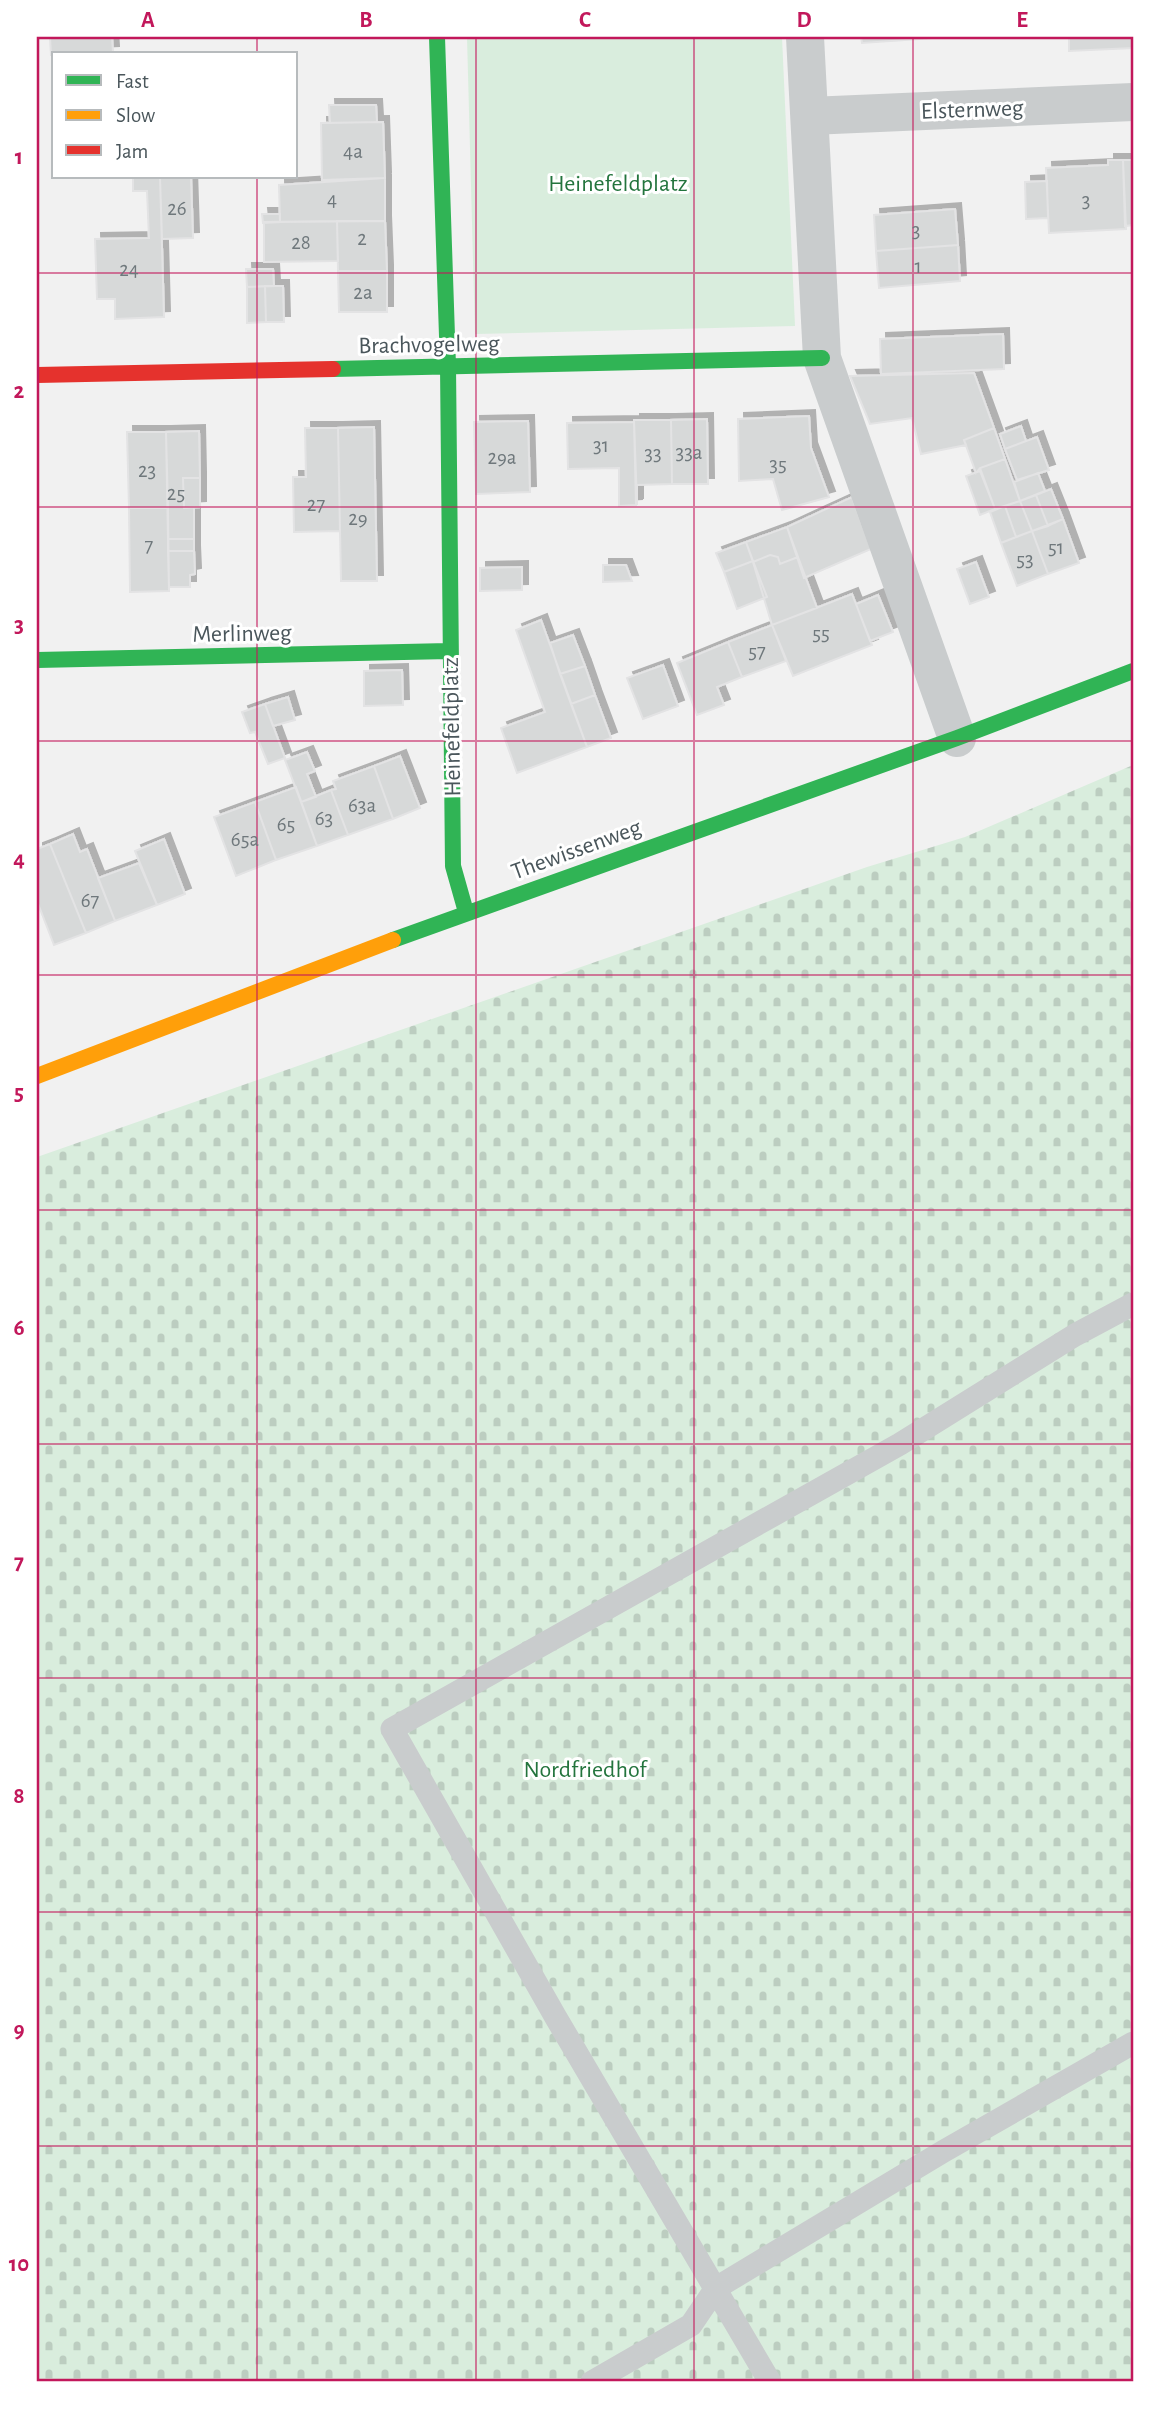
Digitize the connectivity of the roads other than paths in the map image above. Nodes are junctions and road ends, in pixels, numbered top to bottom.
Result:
1 (437, 37) edge
2 (805, 37) edge
3 (1133, 102) edge
4 (810, 116) junction
5 (822, 358) junction
6 (448, 366) junction
7 (37, 375) edge
8 (449, 651) junction
9 (37, 660) edge
10 (1133, 671) edge
11 (957, 738) junction
12 (466, 912) junction
13 (37, 1076) edge
14 (1133, 1304) edge
15 (1133, 2043) edge
16 (716, 2288) junction
17 (592, 2382) edge
18 (770, 2382) edge

1 - 6 street, Heinefeldplatz
2 - 4 street
3 - 4 street, Elsternweg
4 - 5 street
5 - 6 street, Brachvogelweg
5 - 11 street
6 - 7 street, Brachvogelweg
6 - 8 street, Heinefeldplatz
8 - 9 street, Merlinweg
8 - 12 street, Heinefeldplatz
10 - 11 street, Thewissenweg
11 - 12 street, Thewissenweg
12 - 13 street, Thewissenweg
14 - 16 lane
15 - 16 lane
16 - 17 lane
16 - 18 lane

